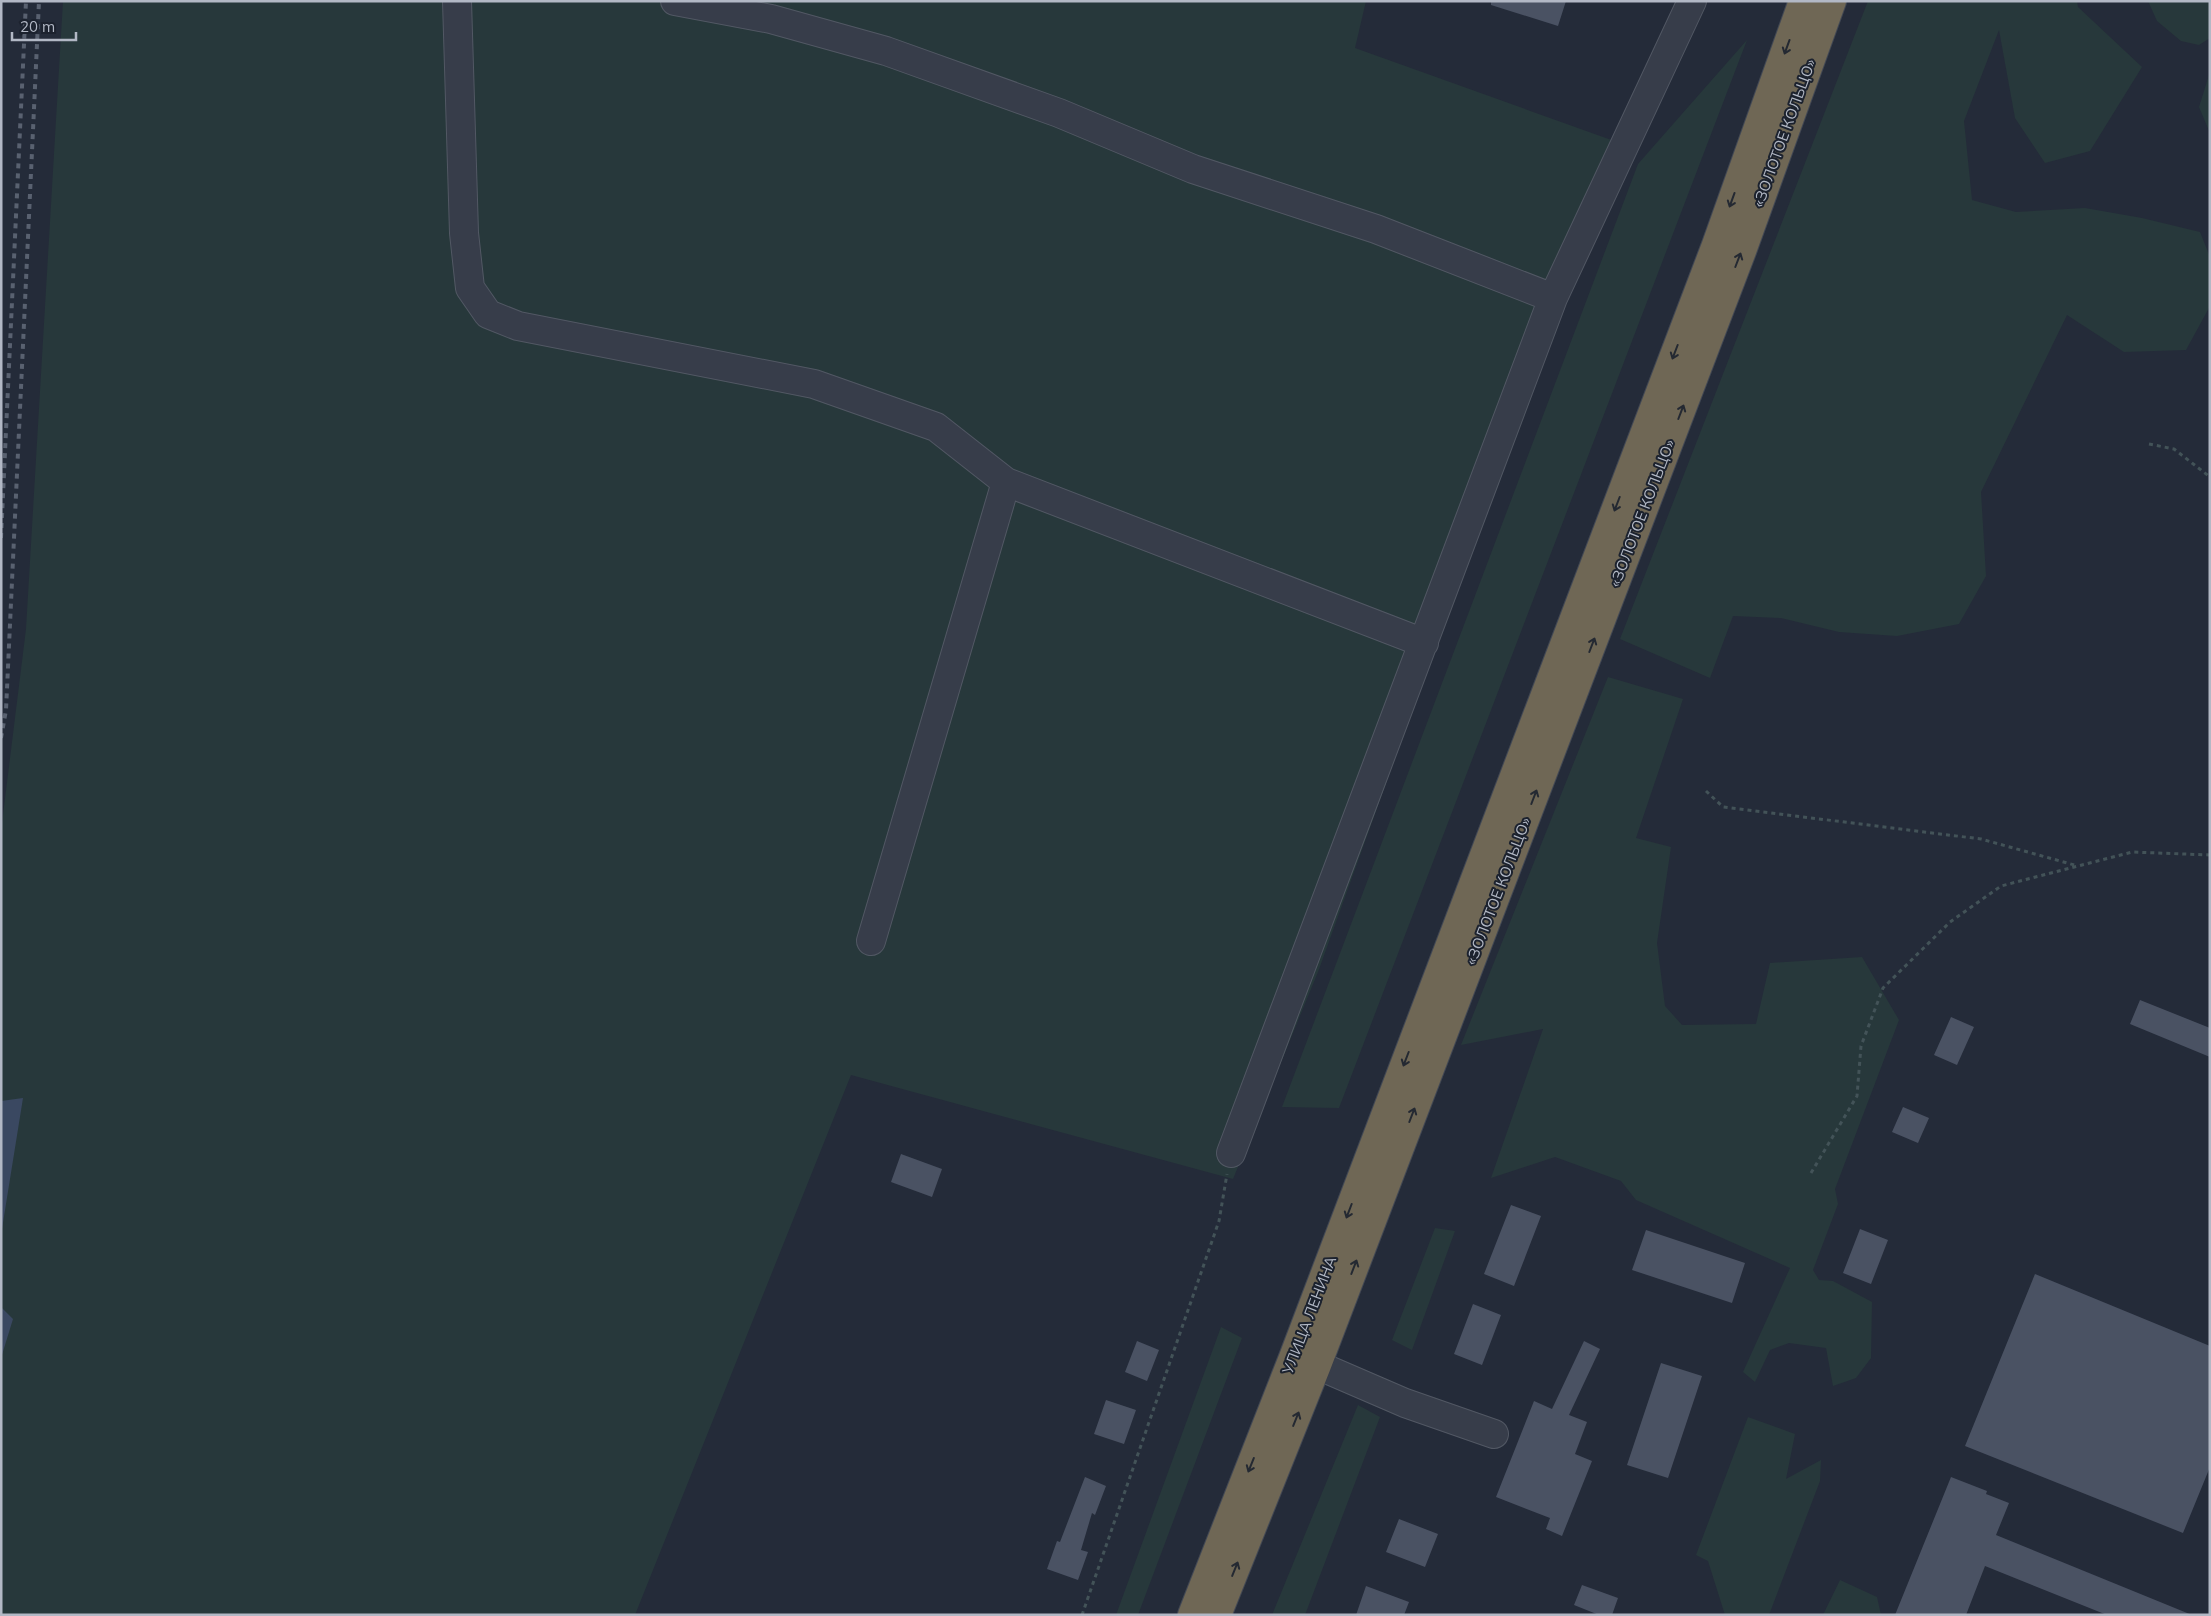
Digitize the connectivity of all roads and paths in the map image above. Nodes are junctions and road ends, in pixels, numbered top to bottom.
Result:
1 (457, 1) edge
2 (674, 1) edge
3 (1692, 1) edge
4 (1803, 1) edge
5 (1832, 1) edge
6 (1554, 298) junction
7 (2149, 444) dead end
8 (2210, 477) edge
9 (1006, 482) junction
10 (1424, 643) junction
11 (1706, 791) dead end
12 (2210, 855) edge
13 (2078, 866) junction
14 (871, 941) dead end
15 (1436, 1018) junction
16 (1231, 1153) joint
17 (1811, 1173) dead end
18 (1317, 1365) junction
19 (1494, 1434) dead end
20 (1082, 1615) edge
21 (1192, 1615) edge
22 (1217, 1615) edge

1 - 9 lane
2 - 6 lane
3 - 6 lane
4 -> 15 highway, «ЗОЛОТОЕ КОЛЬЦО»
15 -> 5 highway, «ЗОЛОТОЕ КОЛЬЦО»
6 - 10 lane
7 - 8 path
9 - 10 lane
9 - 14 lane
10 - 16 lane
11 - 13 path
12 - 13 path
13 - 17 path
18 -> 15 highway, УЛИЦА ЛЕНИНА
15 -> 21 highway, УЛИЦА ЛЕНИНА
16 - 20 path
18 - 19 lane
22 -> 18 highway, УЛИЦА ЛЕНИНА

